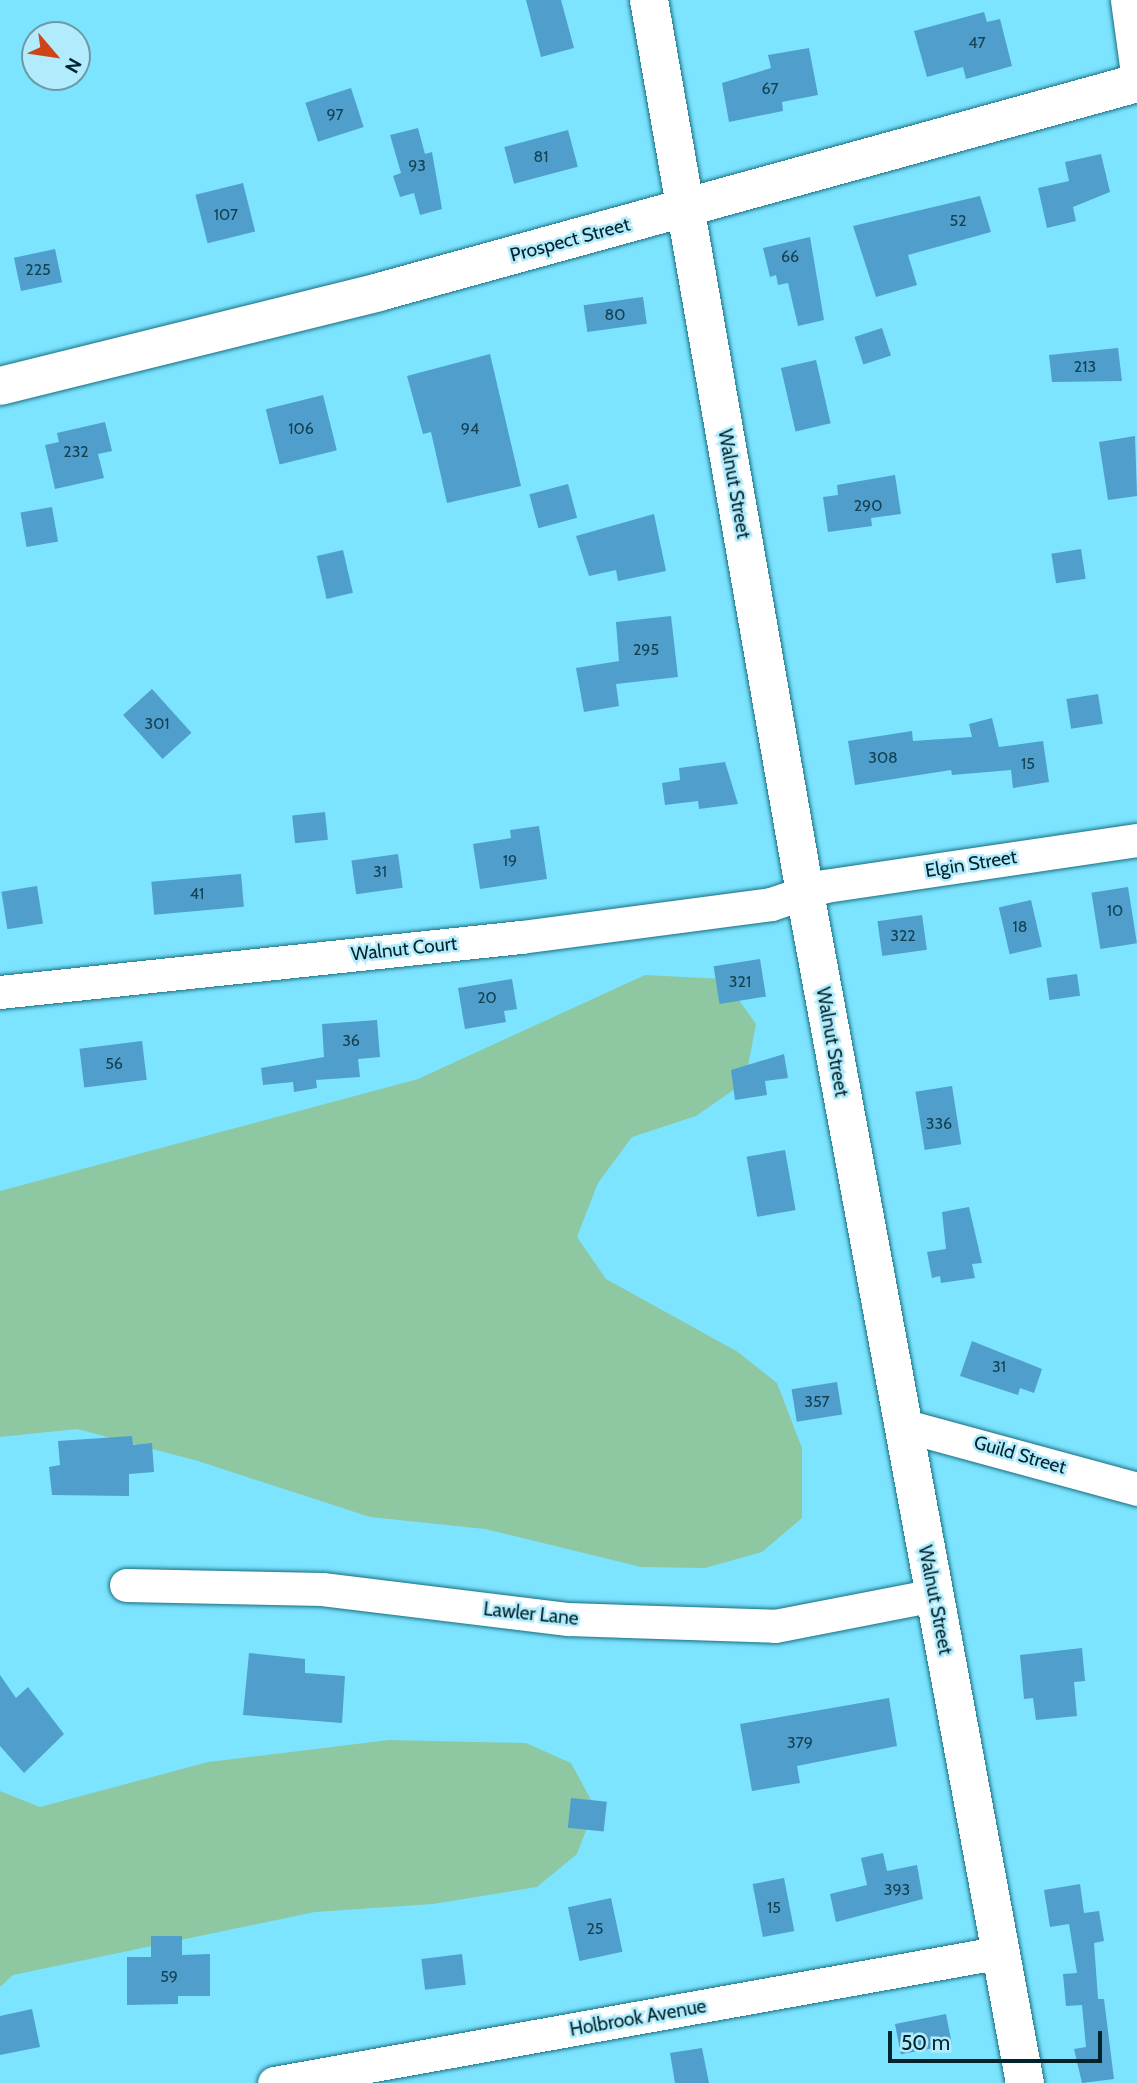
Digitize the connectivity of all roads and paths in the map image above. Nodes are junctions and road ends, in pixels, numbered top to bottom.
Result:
1 (649, 0) edge
2 (1127, 0) edge
3 (1137, 73) edge
4 (1137, 83) edge
5 (685, 209) junction
6 (0, 386) edge
7 (1137, 839) edge
8 (805, 893) junction
9 (0, 992) edge
10 (902, 1424) junction
11 (1137, 1489) edge
12 (126, 1585) dead end
13 (934, 1595) junction
14 (1002, 1952) junction
15 (274, 2083) edge
16 (1025, 2083) edge

1 - 5 street, Walnut Street
2 - 3 street
4 - 5 street, Prospect Street
5 - 6 street, Prospect Street
5 - 8 street, Walnut Street
7 - 8 street, Elgin Street
8 - 9 street, Walnut Court
8 - 10 street, Walnut Street
10 - 11 street, Guild Street
10 - 13 street, Walnut Street
12 - 13 street, Lawler Lane
13 - 14 street, Walnut Street
14 - 15 street, Holbrook Avenue
14 - 16 street, Walnut Street

